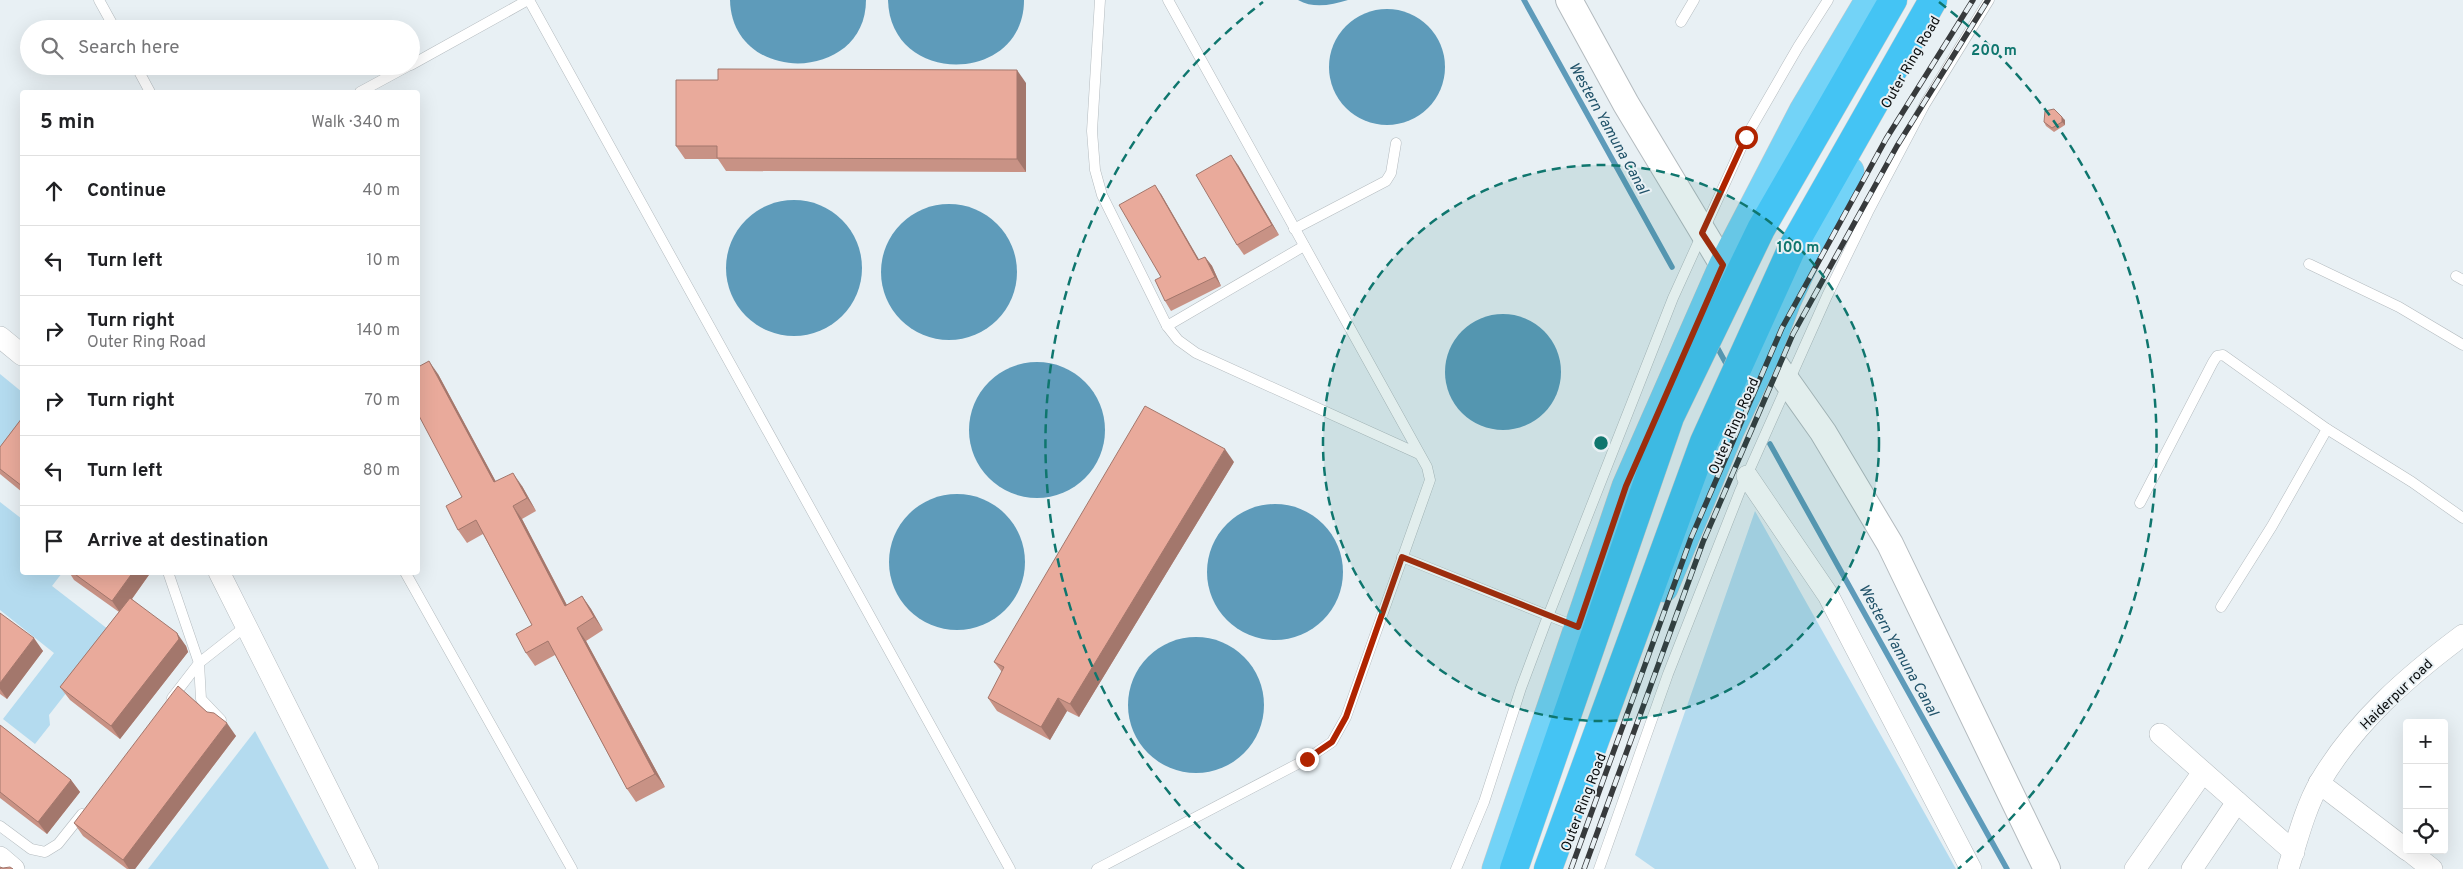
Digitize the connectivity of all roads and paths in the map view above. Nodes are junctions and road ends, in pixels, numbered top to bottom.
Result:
1 (99, 0) edge
2 (529, 0) edge
3 (1100, 0) edge
4 (1168, 0) edge
5 (1569, 0) edge
6 (1694, 0) edge
7 (1828, 0) edge
8 (1869, 0) edge
9 (1893, 0) edge
10 (1933, 0) edge
11 (1947, 0) edge
12 (1989, 0) edge
13 (110, 20) edge
14 (1681, 22) dead end
15 (420, 60) edge
16 (141, 75) edge
17 (391, 75) edge
18 (149, 90) edge
19 (364, 90) edge
20 (1396, 144) dead end
21 (1294, 229) junction
22 (1702, 233) junction
23 (1304, 246) junction
24 (2309, 264) dead end
25 (1723, 265) junction
26 (1167, 326) junction
27 (0, 337) edge
28 (2463, 345) edge
29 (20, 353) edge
30 (1767, 353) junction
31 (1788, 385) junction
32 (2327, 429) junction
33 (1419, 454) junction
34 (1747, 476) junction
35 (2140, 504) dead end
36 (2463, 518) edge
37 (1402, 557) junction
38 (169, 575) edge
39 (220, 575) edge
40 (407, 575) edge
41 (2221, 607) dead end
42 (1548, 615) junction
43 (246, 626) junction
44 (1578, 627) junction
45 (2463, 635) edge
46 (200, 662) junction
47 (164, 708) edge
48 (222, 720) edge
49 (2160, 734) dead end
50 (2203, 772) junction
51 (2319, 783) junction
52 (2237, 802) junction
53 (87, 806) edge
54 (0, 826) edge
55 (2403, 847) edge
56 (2412, 854) edge
57 (0, 857) edge
58 (2291, 860) edge
59 (14, 869) edge
60 (368, 869) edge
61 (572, 869) edge
62 (1010, 869) edge
63 (1097, 869) edge
64 (1456, 869) edge
65 (1496, 869) edge
66 (1514, 869) edge
67 (1548, 869) edge
68 (1557, 869) edge
69 (1599, 869) edge
70 (1971, 869) edge
71 (2047, 869) edge
72 (2135, 869) edge
73 (2192, 869) edge
74 (2432, 869) edge

1 - 13 lane
2 - 15 lane
2 - 62 lane
3 - 26 lane
4 - 21 lane
5 - 22 street
6 - 14 lane
7 - 22 lane
8 - 25 main road
9 - 66 highway
10 - 67 highway, Outer Ring Road
11 - 30 main road, Outer Ring Road
12 - 31 lane
16 - 18 lane
17 - 19 lane
20 - 21 lane
21 - 23 lane
22 - 25 street
22 - 42 lane
23 - 26 lane
23 - 33 lane
24 - 28 lane
25 - 44 main road
26 - 33 lane
27 - 29 street
30 - 31 street
30 - 68 main road, Outer Ring Road
31 - 34 lane
31 - 71 street
32 - 35 lane
32 - 36 lane
32 - 41 lane
33 - 37 lane
34 - 69 lane
34 - 70 street
37 - 42 lane
37 - 63 lane
38 - 46 lane
39 - 43 street
40 - 61 lane
42 - 44 lane
42 - 64 lane
43 - 46 lane
43 - 60 street
44 - 65 main road
45 - 51 street, Haiderpur road
46 - 47 lane
46 - 48 lane
49 - 50 street
50 - 52 street
50 - 72 street
51 - 55 street
51 - 58 street, Haiderpur road
52 - 58 street
52 - 73 street
53 - 54 lane
56 - 74 street
57 - 59 street

